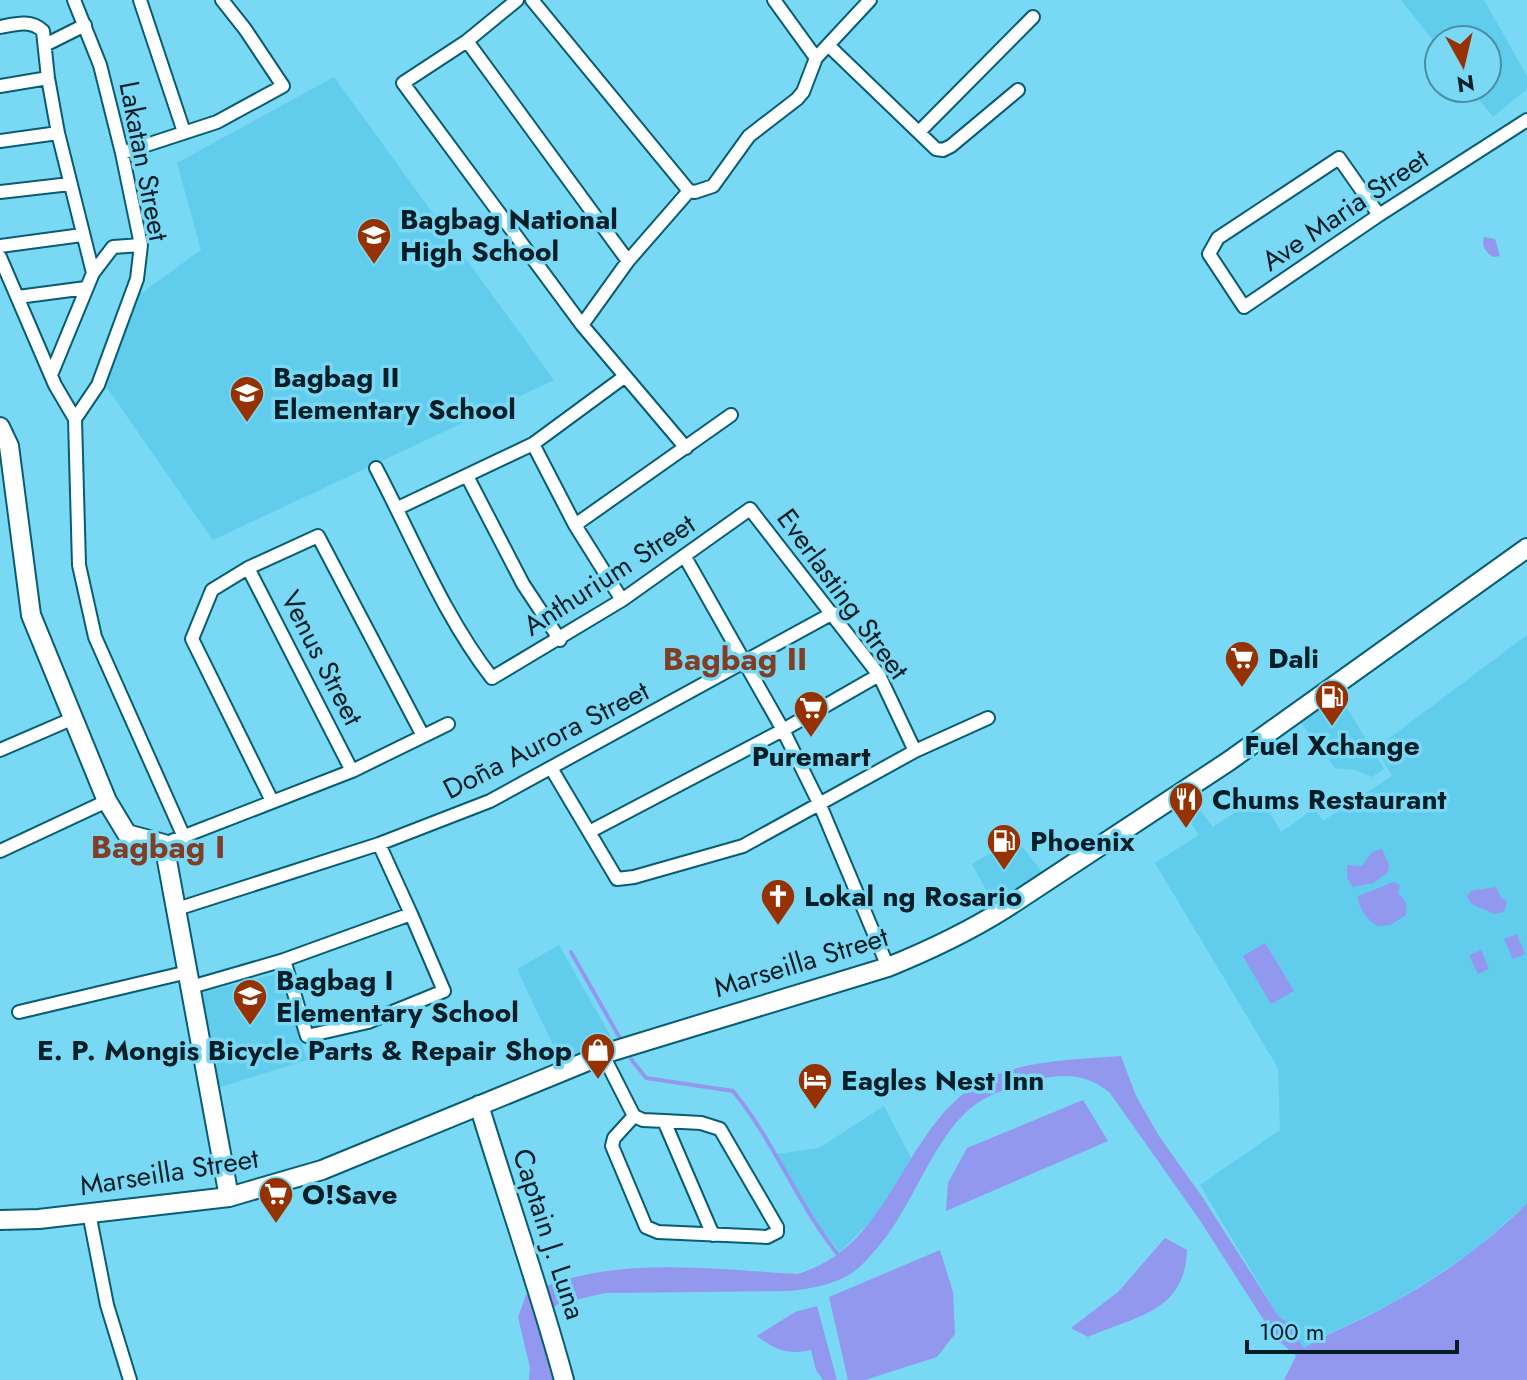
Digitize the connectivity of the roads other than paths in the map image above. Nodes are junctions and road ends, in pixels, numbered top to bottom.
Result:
1 (74, 0) edge
2 (140, 0) edge
3 (222, 0) edge
4 (517, 0) edge
5 (532, 0) edge
6 (774, 0) edge
7 (870, 0) edge
8 (1033, 17) dead end
9 (85, 25) junction
10 (0, 27) edge
11 (467, 41) junction
12 (45, 45) junction
13 (828, 45) junction
14 (816, 58) junction
15 (48, 78) junction
16 (0, 86) edge
17 (1018, 90) dead end
18 (1527, 120) edge
19 (184, 132) junction
20 (919, 132) junction
21 (58, 133) junction
22 (0, 141) edge
23 (122, 153) junction
24 (70, 184) junction
25 (689, 191) junction
26 (0, 192) edge
27 (1379, 215) junction
28 (82, 235) junction
29 (141, 245) junction
30 (0, 246) edge
31 (0, 257) edge
32 (628, 261) junction
33 (93, 273) junction
34 (86, 288) junction
35 (18, 297) junction
36 (582, 325) junction
37 (51, 375) junction
38 (624, 377) junction
39 (731, 415) dead end
40 (75, 419) junction
41 (0, 427) edge
42 (533, 444) junction
43 (686, 448) junction
44 (376, 468) dead end
45 (467, 476) junction
46 (398, 508) junction
47 (750, 509) joint
48 (575, 525) junction
49 (1527, 548) edge
50 (685, 557) junction
51 (248, 568) junction
52 (622, 600) junction
53 (833, 613) junction
54 (560, 640) junction
55 (745, 664) junction
56 (879, 675) junction
57 (74, 718) junction
58 (988, 718) dead end
59 (448, 724) dead end
60 (783, 730) junction
61 (422, 734) junction
62 (0, 750) edge
63 (915, 751) junction
64 (551, 768) junction
65 (352, 771) junction
66 (107, 801) junction
67 (272, 801) junction
68 (820, 805) junction
69 (589, 832) junction
70 (184, 837) junction
71 (164, 844) junction
72 (379, 844) junction
73 (0, 851) edge
74 (177, 909) junction
75 (411, 914) junction
76 (284, 960) junction
77 (888, 967) junction
78 (189, 979) junction
79 (19, 1012) dead end
80 (603, 1055) junction
81 (479, 1105) junction
82 (634, 1116) junction
83 (664, 1121) junction
84 (229, 1197) junction
85 (89, 1213) junction
86 (0, 1220) edge
87 (713, 1235) junction
88 (130, 1380) edge
89 (564, 1380) edge

1 - 9 street, Lakatan Street
2 - 19 street
3 - 19 street
4 - 11 street
5 - 25 street
6 - 14 street
7 - 13 street
8 - 20 street
9 - 12 street
9 - 23 street, Lakatan Street
10 - 12 street
11 - 32 street
11 - 36 street
12 - 15 street
13 - 14 street
13 - 20 street
14 - 25 street
15 - 16 street
15 - 21 street
17 - 20 street
18 - 27 street, Ave Maria Street
19 - 23 street
21 - 22 street
21 - 24 street
23 - 29 street, Lakatan Street
24 - 26 street
24 - 28 street
25 - 32 street
27 - 27 street, Ave Maria Street
28 - 30 street
28 - 33 street
29 - 33 street
29 - 40 street, Lakatan Street
31 - 35 street
32 - 36 street
33 - 34 street
34 - 35 street
34 - 37 street
35 - 37 street
36 - 38 street
37 - 40 street
38 - 42 street
38 - 43 street
39 - 43 street
40 - 70 street
41 - 57 main road
42 - 45 street
42 - 48 street
43 - 48 street
44 - 46 street
45 - 46 street
45 - 54 street
46 - 54 street, Anthurium Street
47 - 50 street, Anthurium Street
47 - 53 street, Everlasting Street
48 - 52 street
49 - 77 main road, Marseilla Street
50 - 52 street, Anthurium Street
50 - 55 street
51 - 61 street
51 - 65 street, Venus Street
51 - 67 street
52 - 54 street, Anthurium Street
53 - 55 street, Doña Aurora Street
53 - 56 street, Everlasting Street
55 - 60 street
55 - 64 street, Doña Aurora Street
56 - 60 street
56 - 63 street, Everlasting Street
57 - 62 street
57 - 66 main road
58 - 63 street
59 - 61 street
60 - 68 street
60 - 69 street
61 - 65 street
63 - 68 street
64 - 69 street
64 - 72 street, Doña Aurora Street
65 - 67 street
66 - 71 main road
66 - 73 street
67 - 70 street
68 - 69 street
68 - 77 street
70 - 71 street
71 - 74 main road
72 - 74 street, Doña Aurora Street
72 - 75 street
74 - 78 main road
75 - 76 street
75 - 76 street
76 - 78 street
77 - 80 main road, Marseilla Street
78 - 79 street
78 - 84 main road
80 - 81 main road, Marseilla Street
80 - 82 street
81 - 84 main road, Marseilla Street
81 - 89 main road, Captain J. Luna
82 - 83 street
82 - 87 street
83 - 87 street
83 - 87 street
84 - 85 main road, Marseilla Street
85 - 86 main road, Marseilla Street
85 - 88 street

